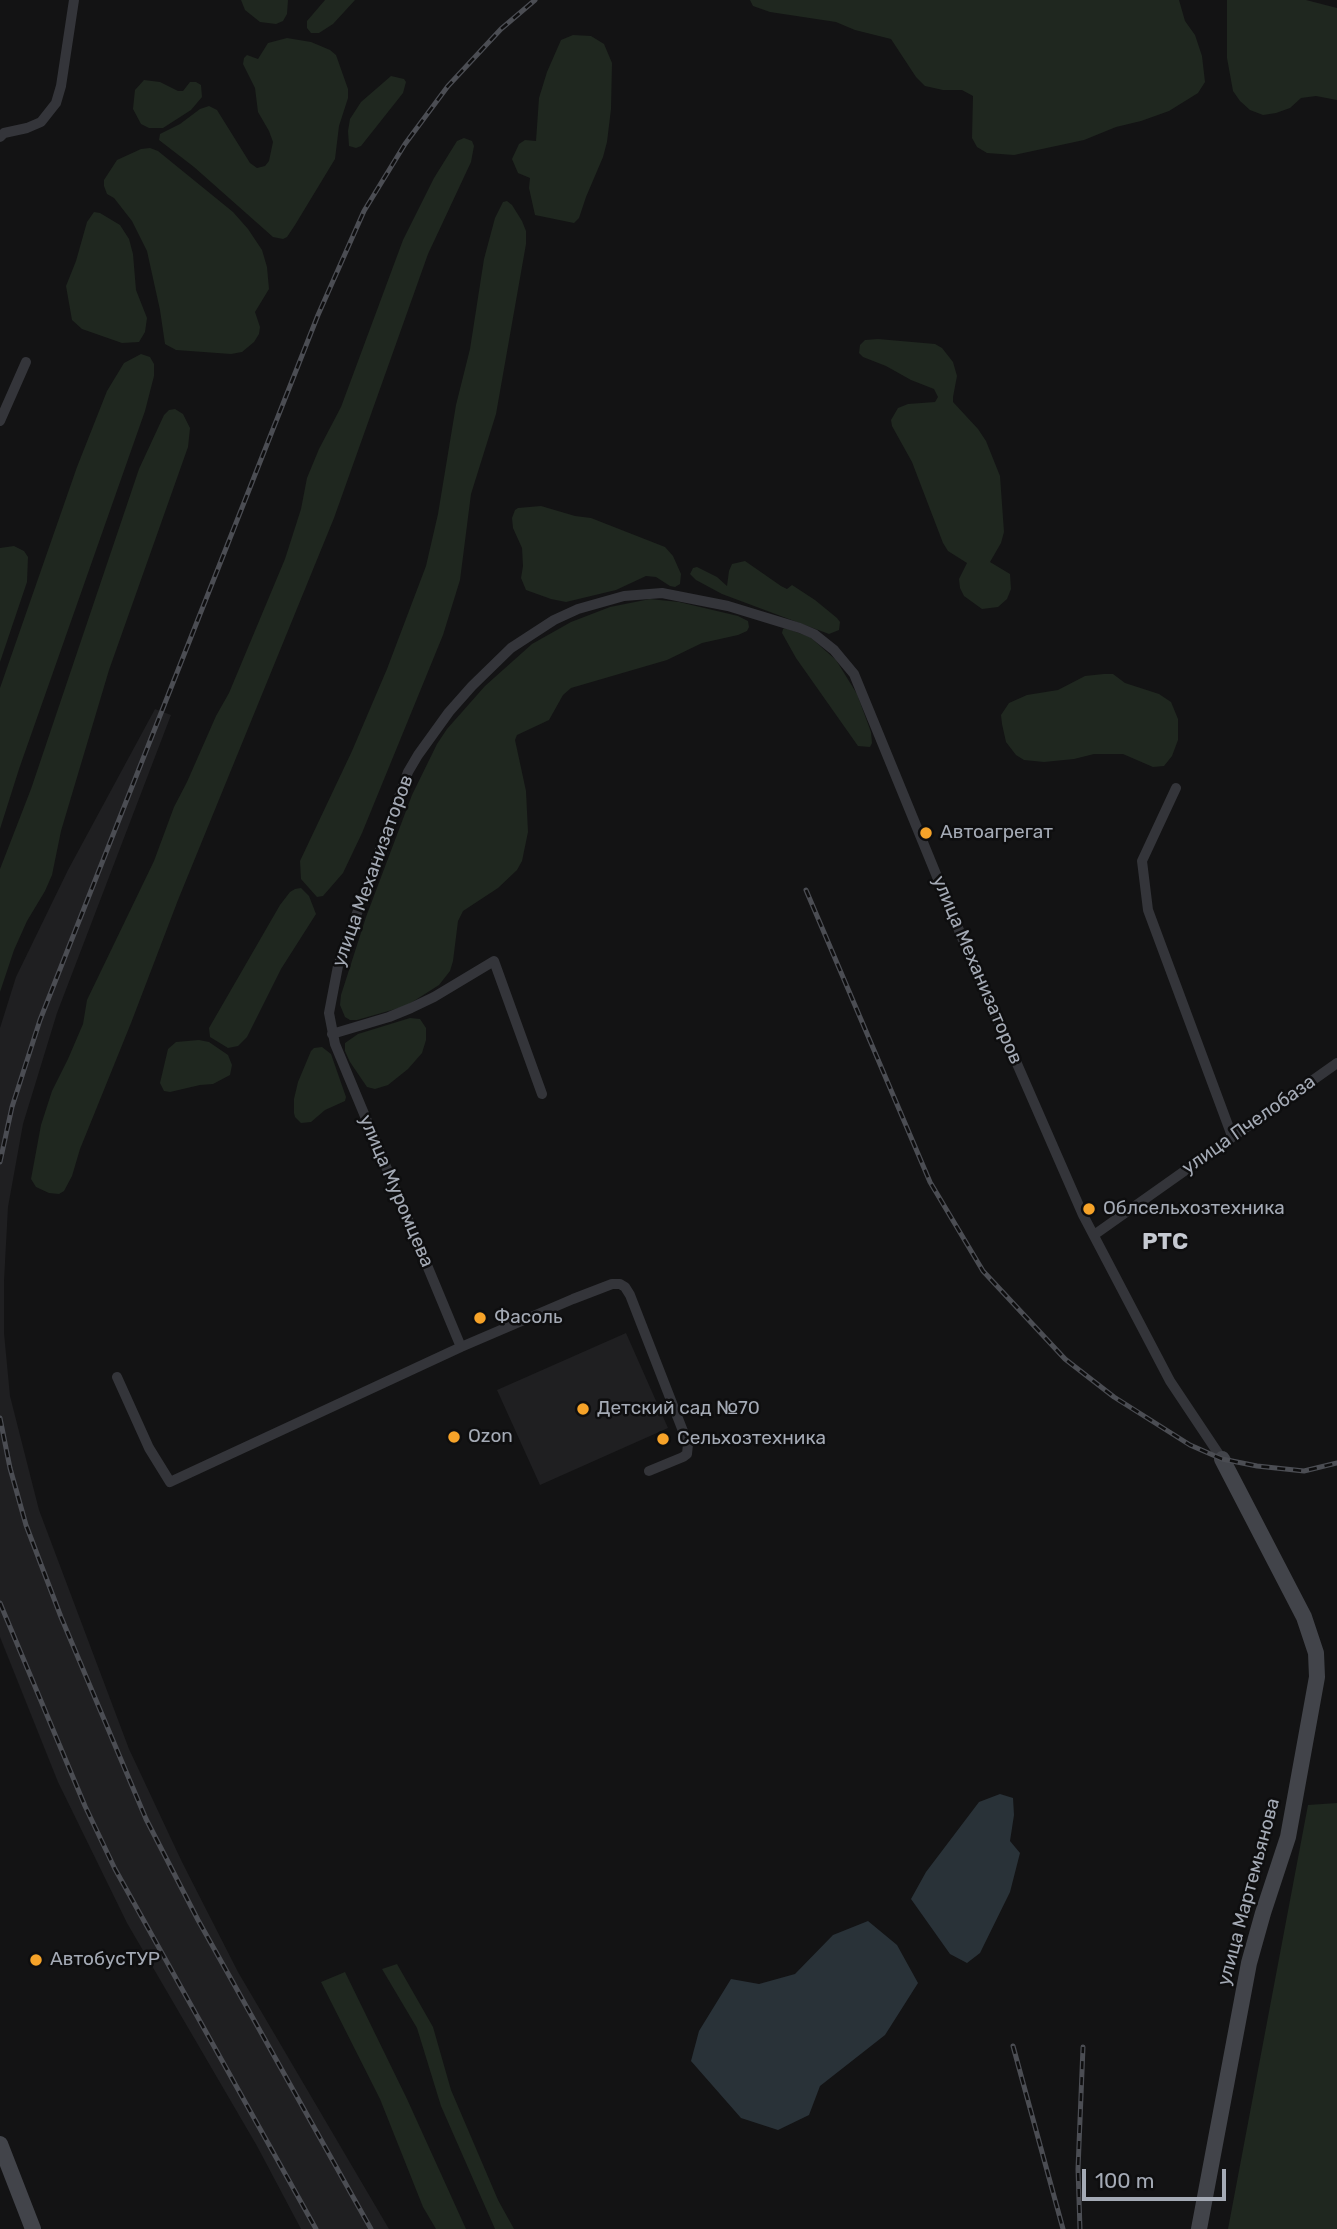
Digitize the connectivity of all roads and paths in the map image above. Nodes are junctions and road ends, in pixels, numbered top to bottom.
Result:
1 (74, 0) edge
2 (0, 137) edge
3 (26, 362) dead end
4 (0, 421) edge
5 (1176, 788) dead end
6 (332, 1034) junction
7 (1337, 1063) edge
8 (542, 1094) dead end
9 (1232, 1136) junction
10 (1094, 1236) junction
11 (461, 1347) junction
12 (117, 1377) dead end
13 (1222, 1459) joint
14 (649, 1471) dead end
15 (0, 2144) edge
16 (33, 2229) edge
17 (1199, 2229) edge

1 - 2 street
3 - 4 street
5 - 9 street
6 - 8 street
6 - 10 street, улица Механизаторов
6 - 11 street, улица Муромцева
7 - 9 street, улица Пчелобаза
9 - 10 street, улица Пчелобаза
10 - 13 street, улица Механизаторов
11 - 12 street
11 - 14 street
13 - 17 street, улица Мартемьянова
15 - 16 street

